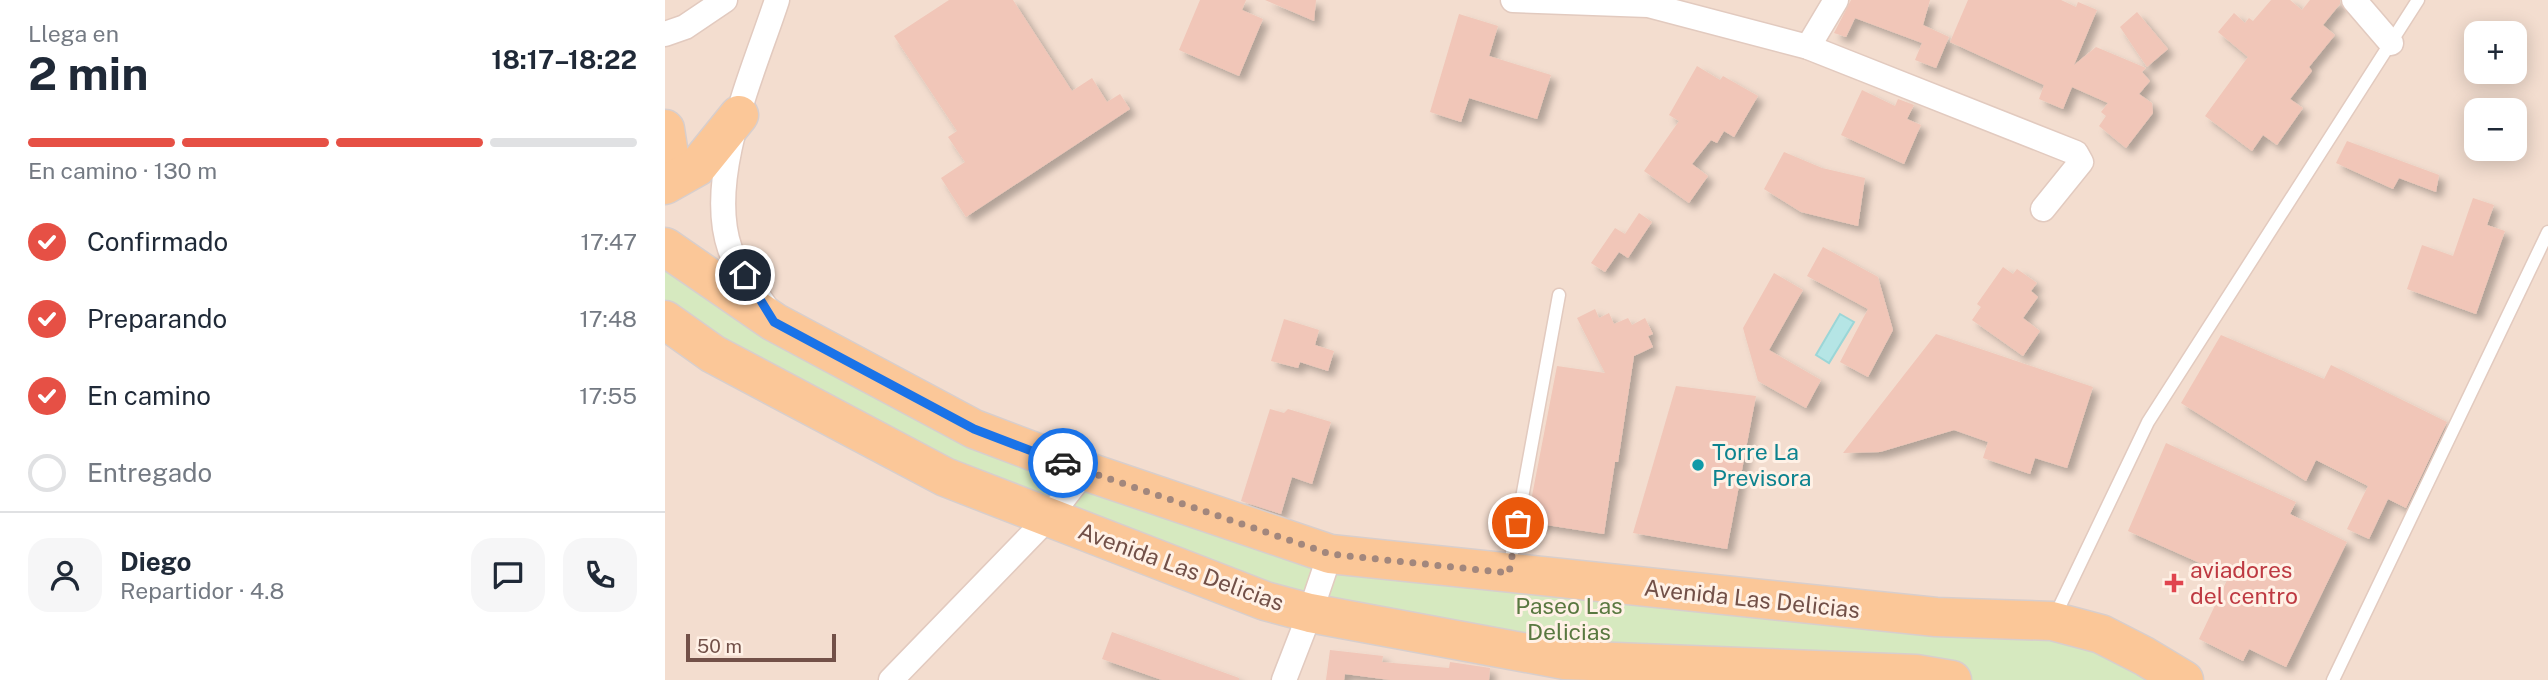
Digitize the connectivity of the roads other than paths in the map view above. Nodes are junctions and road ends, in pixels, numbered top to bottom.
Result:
1 (725, 0) edge
2 (778, 0) edge
3 (1513, 0) edge
4 (1836, 0) edge
5 (2354, 0) edge
6 (2419, 0) edge
7 (665, 34) edge
8 (2391, 43) junction
9 (1808, 47) junction
10 (739, 116) junction
11 (665, 129) edge
12 (665, 166) edge
13 (665, 185) edge
14 (2043, 209) dead end
15 (2548, 232) edge
16 (665, 247) edge
17 (1559, 295) dead end
18 (665, 320) edge
19 (774, 322) junction
20 (1085, 471) junction
21 (1049, 517) junction
22 (1330, 554) junction
23 (1509, 573) junction
24 (1310, 613) junction
25 (2052, 621) junction
26 (1704, 673) edge
27 (891, 680) edge
28 (1284, 680) edge
29 (1952, 680) edge
30 (2184, 680) edge
31 (2333, 680) edge

1 - 7 street
2 - 10 street
3 - 9 street
4 - 9 street
5 - 8 street
6 - 8 lane
8 - 25 lane
9 - 14 street
10 - 13 main road
10 - 19 street
11 - 12 main road
15 - 31 lane
16 - 19 main road, Avenida Las Delicias
17 - 23 lane
18 - 21 main road, Avenida Las Delicias
19 - 20 main road, Avenida Las Delicias
20 - 21 street
20 - 22 main road, Avenida Las Delicias
21 - 24 main road, Avenida Las Delicias
21 - 27 street
22 - 23 main road, Avenida Las Delicias
22 - 24 street
23 - 25 main road, Avenida Las Delicias
24 - 26 main road, Avenida Las Delicias
24 - 28 street
25 - 30 main road, Avenida Las Delicias
26 - 29 main road, Avenida Las Delicias

